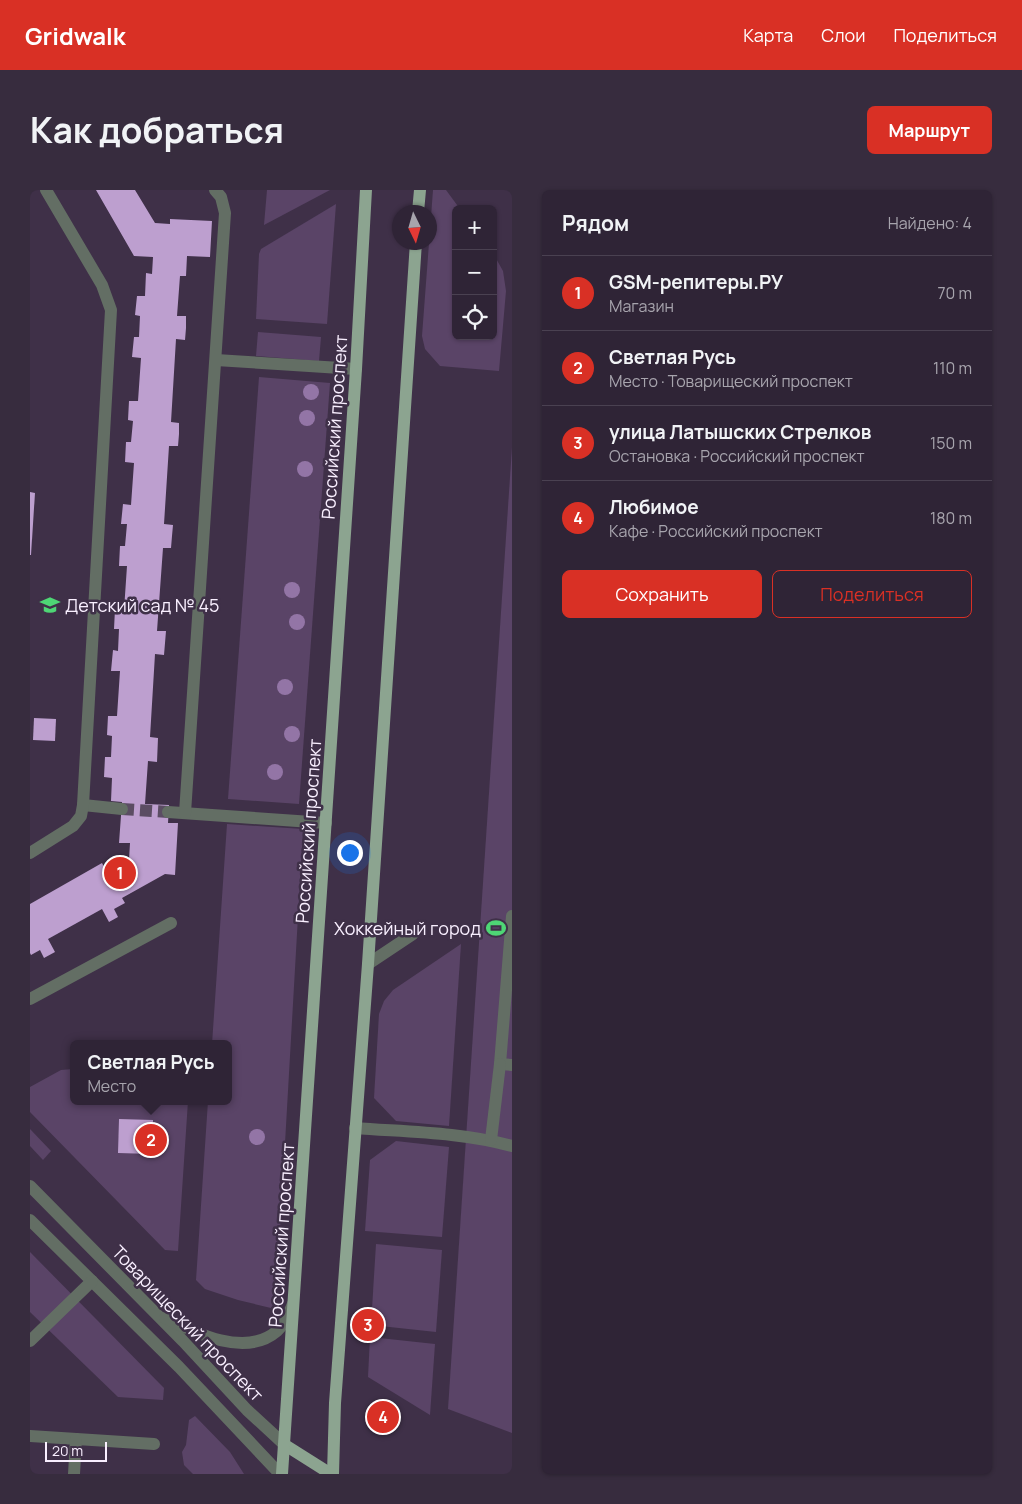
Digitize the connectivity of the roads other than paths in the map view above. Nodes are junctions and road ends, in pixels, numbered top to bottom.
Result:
1 (46, 190) edge
2 (215, 190) edge
3 (366, 190) edge
4 (420, 190) edge
5 (419, 205) edge
6 (415, 250) edge
7 (216, 360) junction
8 (356, 369) junction
9 (83, 805) junction
10 (122, 809) tunnel mouth
11 (168, 812) tunnel mouth
12 (185, 813) junction
13 (326, 823) junction
14 (30, 853) edge
15 (512, 916) edge
16 (170, 923) dead end
17 (412, 934) dead end
18 (368, 964) junction
19 (30, 999) edge
20 (506, 1065) edge
21 (355, 1128) junction
22 (491, 1140) junction
23 (512, 1146) edge
24 (30, 1186) edge
25 (30, 1220) edge
26 (92, 1281) junction
27 (294, 1302) junction
28 (155, 1312) junction
29 (30, 1341) edge
30 (30, 1436) edge
31 (76, 1439) junction
32 (154, 1444) dead end
33 (284, 1445) junction
34 (74, 1474) edge
35 (281, 1474) edge
36 (332, 1474) edge

1 - 9 street
2 - 7 street
3 - 8 main road, Российский проспект
4 - 5 main road
6 - 18 main road
7 - 8 street
7 - 12 street
8 - 13 main road, Российский проспект
9 - 10 street
9 - 14 street
11 - 12 street
12 - 13 street
13 - 27 main road, Российский проспект
15 - 20 street
16 - 19 street
17 - 18 street
18 - 21 main road
20 - 22 street
21 - 22 street
21 - 36 main road
22 - 23 street
24 - 28 street, Товарищеский проспект
25 - 26 street, Товарищеский проспект
26 - 29 street
26 - 35 street, Товарищеский проспект
27 - 28 street
27 - 33 main road, Российский проспект
28 - 33 street, Товарищеский проспект
30 - 31 street
31 - 32 street
31 - 34 street
33 - 35 main road, Российский проспект
33 - 36 main road, Товарищеский проспект

